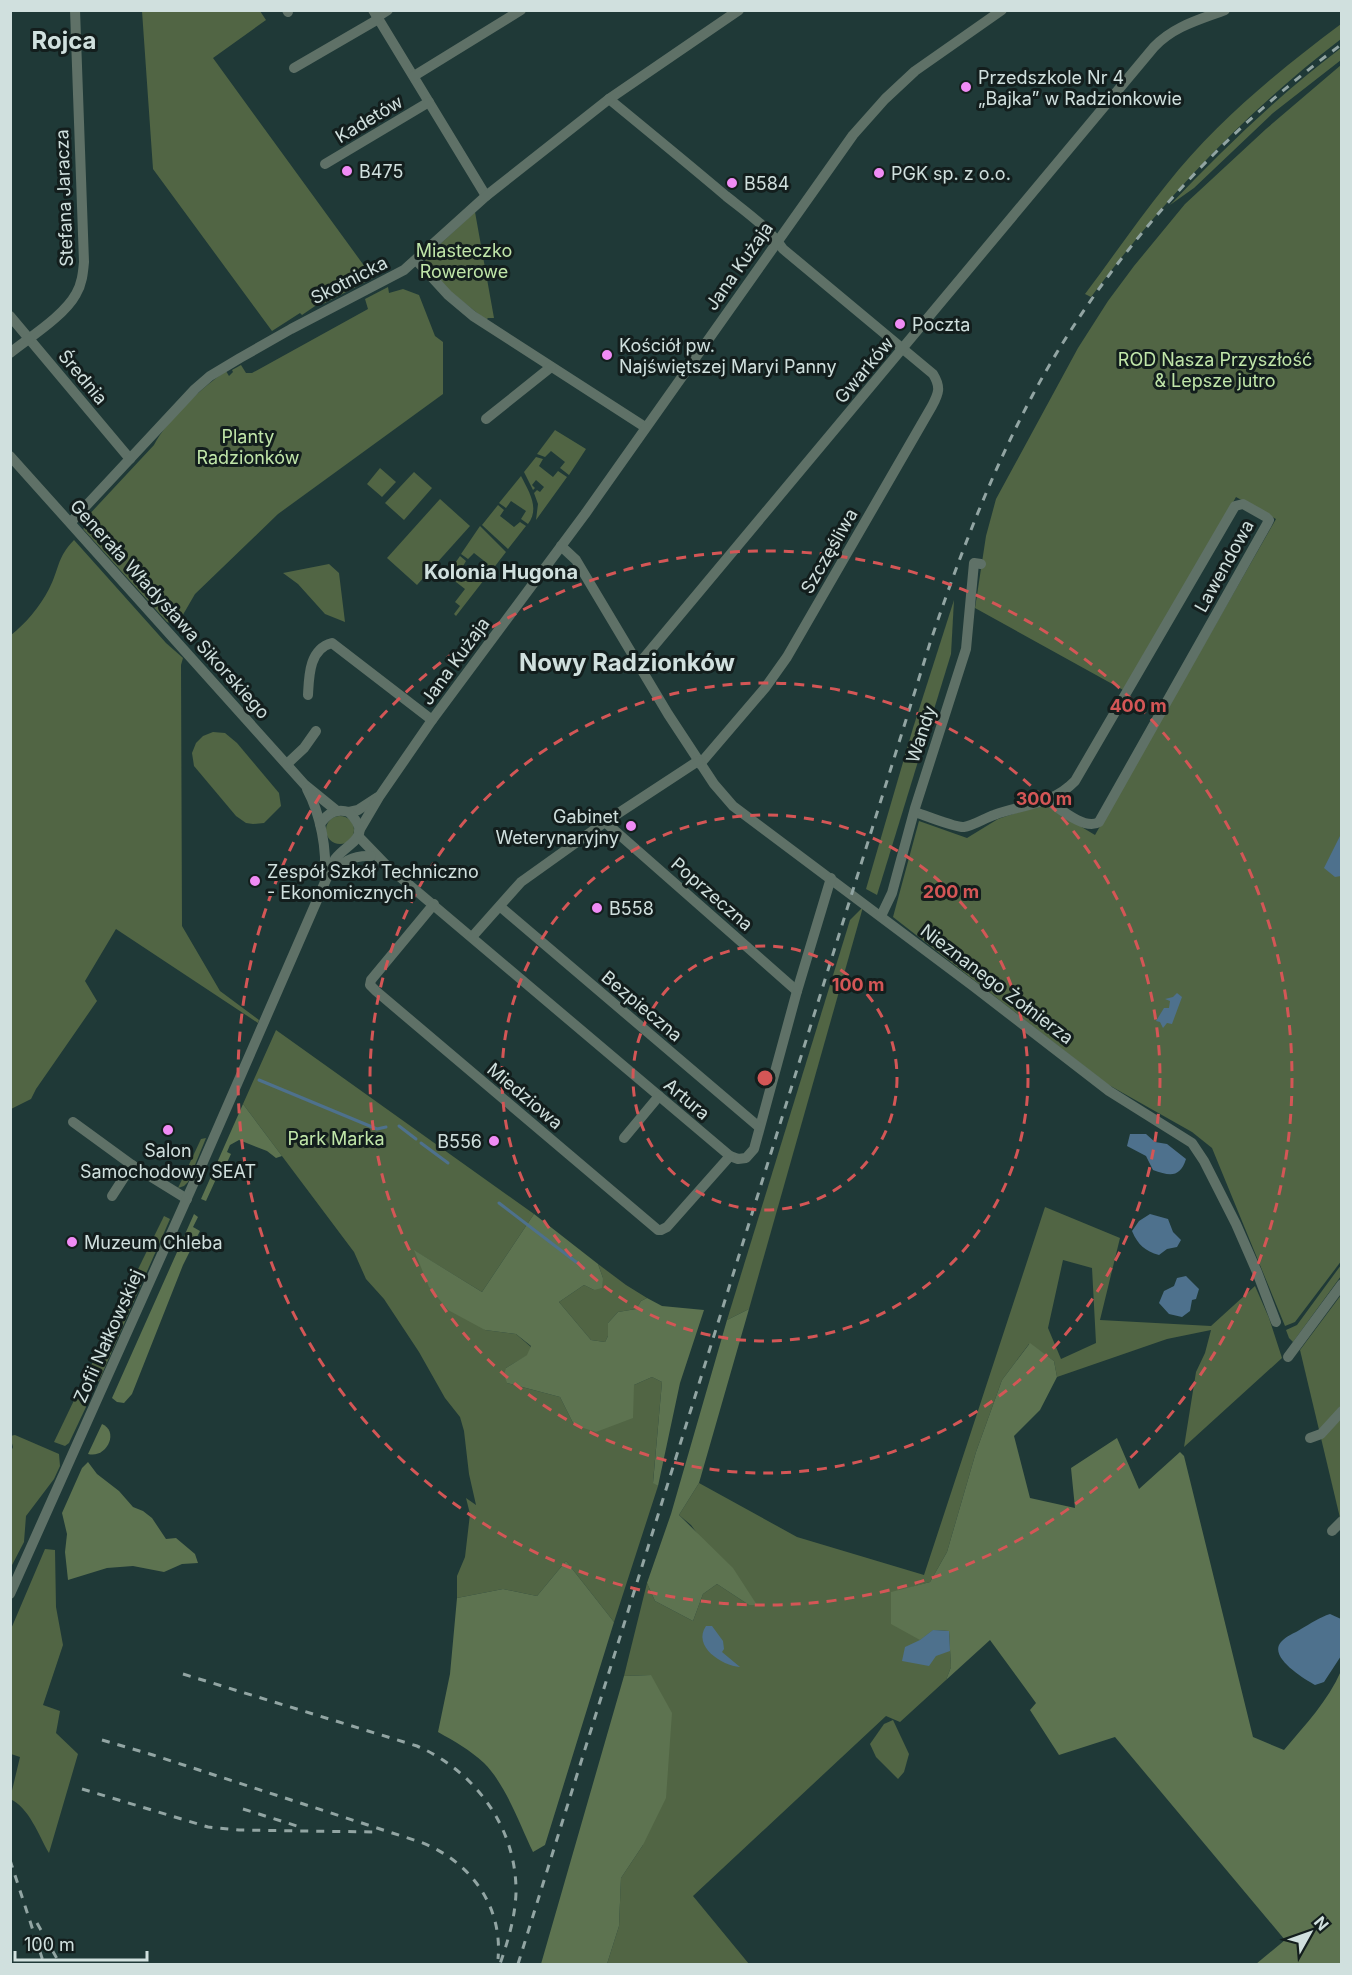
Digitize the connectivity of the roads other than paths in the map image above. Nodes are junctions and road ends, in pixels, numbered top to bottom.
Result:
1 (75, 10) edge
2 (388, 10) edge
3 (521, 10) edge
4 (739, 10) edge
5 (1002, 10) edge
6 (1225, 10) edge
7 (375, 14) edge
8 (294, 68) dead end
9 (414, 76) junction
10 (609, 99) junction
11 (429, 102) junction
12 (326, 164) dead end
13 (486, 196) junction
14 (778, 240) junction
15 (416, 260) junction
16 (10, 316) edge
17 (29, 338) junction
18 (903, 349) junction
19 (10, 353) edge
20 (550, 367) junction
21 (486, 419) dead end
22 (645, 427) junction
23 (10, 456) edge
24 (130, 459) junction
25 (71, 522) junction
26 (561, 546) junction
27 (981, 564) dead end
28 (638, 665) junction
29 (308, 695) dead end
30 (432, 720) junction
31 (316, 732) dead end
32 (699, 762) junction
33 (286, 764) junction
34 (306, 785) junction
35 (379, 797) junction
36 (1047, 800) junction
37 (337, 811) junction
38 (349, 812) junction
39 (915, 812) junction
40 (605, 822) junction
41 (320, 824) junction
42 (358, 833) junction
43 (321, 837) junction
44 (348, 848) junction
45 (371, 856) junction
46 (387, 866) junction
47 (831, 878) junction
48 (321, 893) junction
49 (434, 904) junction
50 (503, 909) dead end
51 (881, 916) junction
52 (472, 937) junction
53 (797, 991) junction
54 (659, 1096) junction
55 (73, 1122) dead end
56 (759, 1127) junction
57 (624, 1138) dead end
58 (730, 1156) junction
59 (132, 1165) junction
60 (112, 1196) dead end
61 (187, 1199) junction
62 (1341, 1284) edge
63 (1276, 1322) dead end
64 (1288, 1357) dead end
65 (1341, 1411) edge
66 (1310, 1438) dead end
67 (1341, 1521) edge
68 (1332, 1531) dead end
69 (10, 1594) edge

1 - 17 street, Stefana Jaracza
2 - 7 street
3 - 9 street
4 - 10 street, Skotnicka
5 - 14 street, Jana Kużaja
6 - 18 street, Gwarków
7 - 8 street
7 - 9 street, Kadetów
9 - 11 street, Kadetów
10 - 13 street, Skotnicka
10 - 14 street, Szczęśliwa
11 - 12 street, Kadetów
11 - 13 street, Kadetów
13 - 15 street, Skotnicka
14 - 18 street, Szczęśliwa
14 - 22 street, Jana Kużaja
15 - 20 street
15 - 24 street, Skotnicka
16 - 17 street, Średnia
17 - 19 street, Stefana Jaracza
17 - 24 street, Średnia
18 - 28 street, Gwarków
18 - 32 street, Szczęśliwa
20 - 21 street
20 - 22 street
22 - 26 street, Jana Kużaja
23 - 25 street, Generała Władysława Sikorskiego
24 - 25 street, Skotnicka
25 - 33 street, Generała Władysława Sikorskiego
26 - 28 street, Nieznanego Żołnierza
26 - 30 street, Jana Kużaja
27 - 39 street, Wandy
28 - 32 street, Nieznanego Żołnierza
29 - 30 street, Jana Kużaja
30 - 35 street, Jana Kużaja
31 - 33 street
32 - 40 street, Szczęśliwa
32 - 47 street, Nieznanego Żołnierza
33 - 34 street, Generała Władysława Sikorskiego
34 - 37 street, Generała Władysława Sikorskiego
34 - 41 street
35 - 38 street, Jana Kużaja
35 - 42 street, Jana Kużaja
36 - 36 street, Lawendowa
36 - 39 street, Lawendowa
37 - 38 street
37 - 41 street
38 - 42 street
39 - 51 street, Wandy
40 - 52 street, Szczęśliwa
40 - 53 street, Poprzeczna
41 - 43 street
42 - 44 street
42 - 46 street, Artura
43 - 44 street
43 - 48 street
44 - 45 street, Artura
44 - 48 street
45 - 46 street, Artura
45 - 48 street
46 - 49 street, Artura
47 - 51 street, Nieznanego Żołnierza
47 - 53 street
48 - 61 street, Zofii Nałkowskiej
49 - 52 street, Artura
49 - 58 street, Miedziowa
50 - 56 street, Bezpieczna
51 - 63 street, Nieznanego Żołnierza
52 - 54 street, Artura
53 - 56 street
54 - 57 street
54 - 58 street, Artura
55 - 59 street
56 - 58 street
59 - 60 street
59 - 61 street
61 - 69 street, Zofii Nałkowskiej
62 - 64 street
65 - 66 street
67 - 68 street

